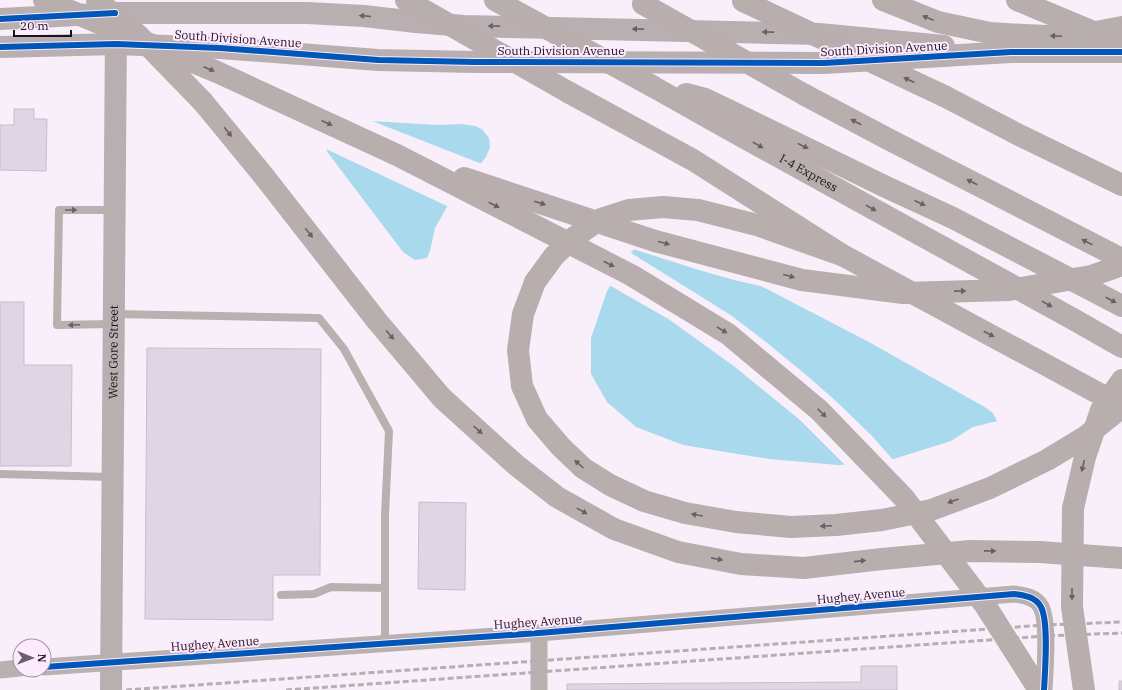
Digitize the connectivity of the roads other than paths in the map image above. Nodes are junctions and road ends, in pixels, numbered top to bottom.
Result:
1 (44, 0) edge
2 (97, 0) edge
3 (406, 0) edge
4 (495, 0) edge
5 (742, 0) edge
6 (883, 0) edge
7 (1017, 0) edge
8 (639, 2) edge
9 (116, 4) edge
10 (0, 19) edge
11 (1122, 27) edge
12 (116, 44) junction
13 (1122, 44) edge
14 (0, 47) edge
15 (1010, 52) junction
16 (1122, 52) edge
17 (727, 118) junction
18 (397, 155) junction
19 (1122, 185) edge
20 (114, 210) junction
21 (844, 256) junction
22 (1122, 259) edge
23 (1122, 265) edge
24 (1122, 306) edge
25 (114, 319) junction
26 (1122, 347) edge
27 (1122, 380) edge
28 (1122, 406) edge
29 (0, 474) edge
30 (113, 477) junction
31 (1122, 558) edge
32 (385, 588) junction
33 (281, 595) dead end
34 (539, 633) junction
35 (385, 643) junction
36 (112, 662) junction
37 (52, 666) edge
38 (12, 669) edge
39 (0, 670) edge
40 (111, 690) edge
41 (539, 690) edge
42 (1039, 690) edge
43 (1044, 690) edge
44 (1084, 690) edge

1 -> 18 highway, bridge
2 -> 31 highway, bridge
3 - 21 highway, bridge
4 - 17 highway, bridge
19 -> 5 highway, bridge
11 -> 6 highway, bridge
7 - 13 highway, bridge
22 -> 8 highway, bridge
9 - 10 street, South Division Avenue
9 - 12 street, West Gore Street
15 -> 9 street, South Division Avenue
12 - 14 street, South Division Avenue
12 - 15 street, South Division Avenue
12 - 20 street, West Gore Street
15 - 16 street, South Division Avenue
17 -> 24 highway
17 -> 26 highway, I-4 Express
18 -> 23 highway, bridge
18 -> 42 highway, bridge
20 - 25 street, West Gore Street
25 -> 20 lane
21 -> 28 highway
28 -> 21 highway, bridge
25 - 30 street, West Gore Street
25 - 32 lane
27 -> 44 highway, bridge
29 - 30 lane
30 - 36 street, West Gore Street
32 - 33 lane
32 - 35 lane
34 - 35 street, Hughey Avenue
34 - 41 street
34 - 43 street, Hughey Avenue
35 - 36 street, Hughey Avenue
36 - 37 street, Hughey Avenue
36 - 40 street, West Gore Street
38 - 39 street

